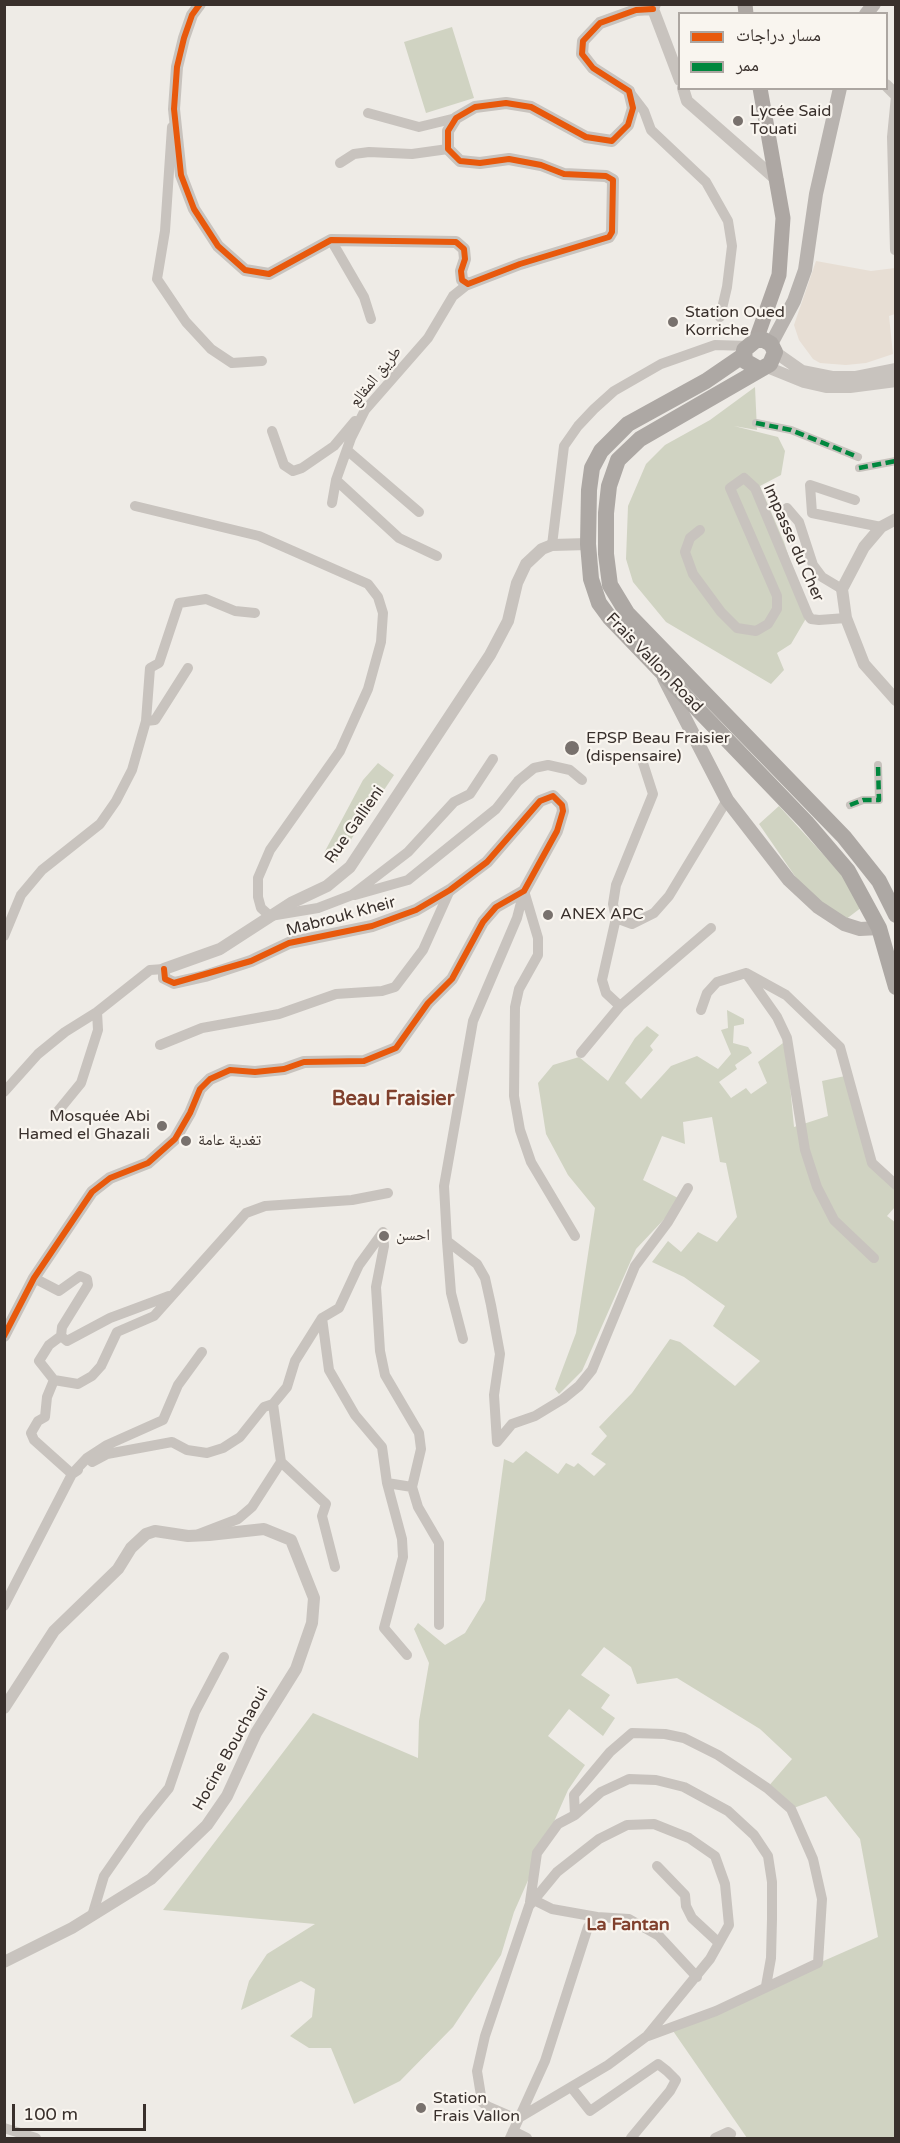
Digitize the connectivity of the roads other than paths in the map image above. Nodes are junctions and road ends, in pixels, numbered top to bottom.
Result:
1 (200, 4) edge
2 (654, 7) edge
3 (678, 74) edge
4 (683, 90) edge
5 (760, 90) edge
6 (840, 90) edge
7 (629, 91) junction
8 (896, 96) edge
9 (174, 109) junction
10 (368, 113) dead end
11 (456, 118) junction
12 (448, 149) junction
13 (340, 163) dead end
14 (778, 182) junction
15 (894, 185) edge
16 (895, 222) edge
17 (331, 240) junction
18 (895, 250) edge
19 (468, 284) junction
20 (720, 317) dead end
21 (371, 319) dead end
22 (760, 353) junction
23 (262, 361) dead end
24 (896, 369) edge
25 (803, 376) junction
26 (896, 381) edge
27 (365, 410) junction
28 (756, 423) dead end
29 (272, 430) dead end
30 (348, 451) junction
31 (858, 457) dead end
32 (896, 461) edge
33 (859, 468) dead end
34 (336, 480) junction
35 (855, 500) dead end
36 (332, 503) dead end
37 (135, 506) dead end
38 (787, 508) dead end
39 (419, 512) dead end
40 (896, 519) edge
41 (881, 527) junction
42 (700, 530) dead end
43 (588, 544) junction
44 (552, 545) junction
45 (437, 556) dead end
46 (843, 589) junction
47 (255, 613) dead end
48 (846, 618) junction
49 (188, 668) dead end
50 (660, 670) junction
51 (896, 699) edge
52 (146, 721) junction
53 (493, 759) dead end
54 (643, 763) dead end
55 (878, 765) dead end
56 (582, 780) dead end
57 (727, 800) junction
58 (850, 805) dead end
59 (450, 890) junction
60 (524, 891) junction
61 (352, 895) junction
62 (896, 915) edge
63 (270, 916) junction
64 (616, 918) junction
65 (711, 928) dead end
66 (879, 928) junction
67 (4, 936) edge
68 (164, 969) junction
69 (746, 973) junction
70 (896, 987) edge
71 (620, 1006) junction
72 (701, 1010) dead end
73 (97, 1012) junction
74 (160, 1045) dead end
75 (581, 1053) dead end
76 (4, 1092) edge
77 (54, 1116) dead end
78 (896, 1185) edge
79 (688, 1188) dead end
80 (388, 1193) dead end
81 (575, 1236) dead end
82 (447, 1240) junction
83 (874, 1258) dead end
84 (34, 1278) junction
85 (169, 1296) junction
86 (322, 1318) junction
87 (4, 1336) edge
88 (64, 1338) junction
89 (463, 1339) dead end
90 (202, 1352) dead end
91 (54, 1380) junction
92 (273, 1404) junction
93 (281, 1462) junction
94 (72, 1474) junction
95 (387, 1483) junction
96 (412, 1487) junction
97 (193, 1536) junction
98 (335, 1567) dead end
99 (4, 1606) edge
100 (439, 1625) dead end
101 (407, 1655) dead end
102 (224, 1657) dead end
103 (4, 1708) edge
104 (575, 1815) junction
105 (657, 1866) dead end
106 (532, 1902) junction
107 (92, 1916) junction
108 (597, 1917) junction
109 (718, 1943) junction
110 (4, 1962) edge
111 (697, 1977) junction
112 (766, 1986) junction
113 (647, 2036) junction
114 (571, 2087) junction
115 (517, 2120) junction
116 (4, 2128) edge
117 (512, 2135) edge
118 (36, 2139) edge
119 (527, 2139) edge
120 (631, 2139) edge
121 (715, 2139) edge
122 (729, 2139) edge

1 - 9 street
2 - 3 street
2 - 7 street
4 - 14 street
5 - 14 main road
6 - 22 main road
7 - 11 street
7 - 20 street
8 - 15 street
9 - 17 street
9 - 23 street
10 - 11 street
11 - 12 street
12 - 13 street
12 - 19 street
14 - 22 main road
15 - 16 street
16 - 18 street
17 - 19 street
17 - 21 street
19 - 27 street, طريق المقالع
22 - 25 street
22 - 43 highway, Frais Vallon Road
22 - 44 street
22 - 62 highway, Frais Vallon Road
24 - 25 street
25 - 26 street
27 - 29 street
27 - 30 street, طريق المقالع
28 - 31 street
30 - 34 street, طريق المقالع
30 - 39 street
32 - 33 street
34 - 36 street, طريق المقالع
34 - 45 street
35 - 41 street
37 - 63 street
38 - 46 street
40 - 41 street
41 - 46 street
42 - 48 street, Impasse du Cher
43 - 44 street
43 - 50 highway, Frais Vallon Road
44 - 63 street, Rue Gallieni
46 - 48 street
47 - 52 street
48 - 51 street
49 - 52 street
50 - 57 main road
50 - 66 highway, Frais Vallon Road
52 - 67 street
53 - 61 street
54 - 64 street
55 - 58 street
56 - 61 street
57 - 64 street
57 - 66 main road
59 - 60 street, Mabrouk Kheir
59 - 68 street, Mabrouk Kheir
59 - 74 street
60 - 81 street
60 - 82 street
60 - 84 street
61 - 63 street
63 - 68 street, Rue Gallieni
64 - 71 street
65 - 71 street
66 - 70 highway, Frais Vallon Road
68 - 73 street, Rue Gallieni
69 - 72 street
69 - 78 street
69 - 83 street
71 - 75 street
73 - 76 street, Rue Gallieni
73 - 77 street
79 - 82 street
80 - 85 street
82 - 89 street
84 - 87 street
84 - 88 street
85 - 88 street
85 - 91 street
86 - 92 street
86 - 95 street
86 - 96 street
88 - 91 street
90 - 94 street
91 - 94 street
92 - 93 street
92 - 94 street
93 - 97 street
93 - 98 street
94 - 99 street
95 - 96 street
95 - 101 street
96 - 100 street
97 - 103 street, Hocine Bouchaoui
97 - 107 street, Hocine Bouchaoui
102 - 107 street
104 - 106 street
104 - 112 street
104 - 112 street
105 - 109 street
106 - 108 street
106 - 109 street
106 - 115 street
107 - 110 street, Hocine Bouchaoui
108 - 111 street
108 - 115 street
109 - 111 street
111 - 113 street
112 - 113 street
113 - 114 street
114 - 115 street
114 - 120 street
115 - 117 street
116 - 118 street
117 - 119 street
121 - 122 street

